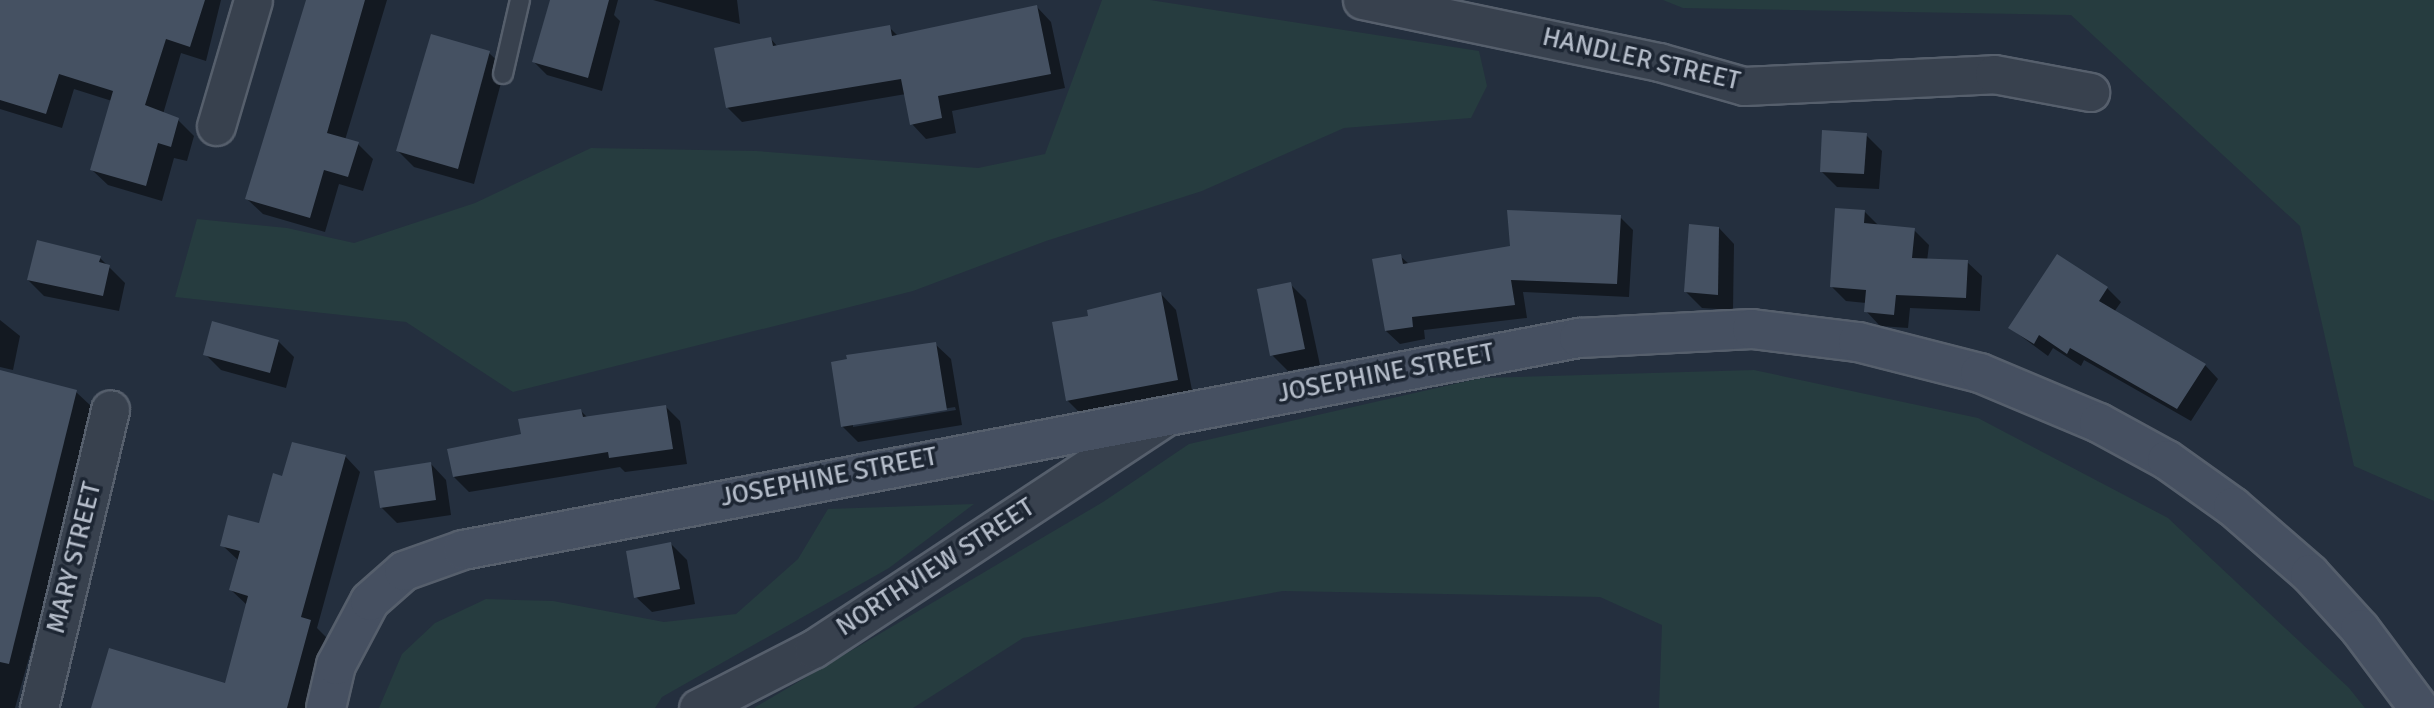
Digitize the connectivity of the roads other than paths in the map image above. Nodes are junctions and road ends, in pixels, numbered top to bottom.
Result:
1 (253, 0) edge
2 (520, 0) edge
3 (1362, 0) edge
4 (503, 74) dead end
5 (2090, 92) dead end
6 (216, 127) dead end
7 (110, 409) dead end
8 (1167, 416) junction
9 (39, 708) edge
10 (326, 708) edge
11 (698, 708) edge
12 (2419, 708) edge

1 - 6 street
2 - 4 lane
3 - 5 street, HANDLER STREET
7 - 9 street, MARY STREET
8 - 10 street, JOSEPHINE STREET
8 - 11 street, NORTHVIEW STREET
8 - 12 street, JOSEPHINE STREET

